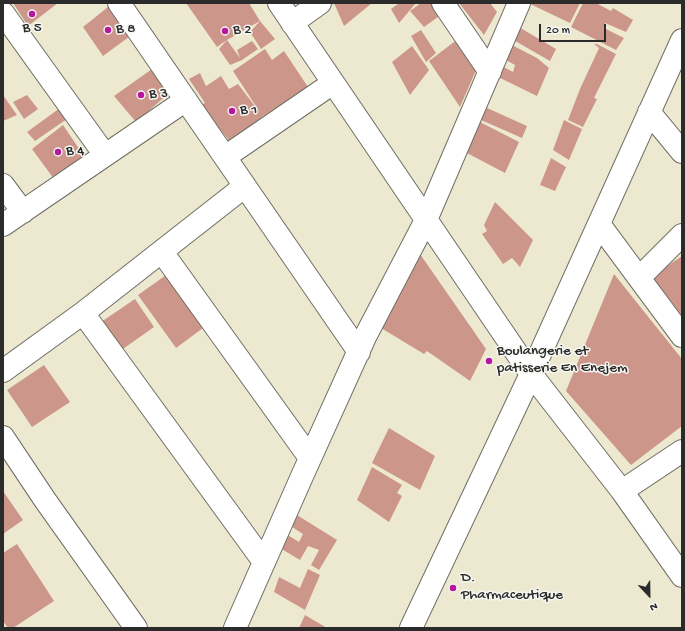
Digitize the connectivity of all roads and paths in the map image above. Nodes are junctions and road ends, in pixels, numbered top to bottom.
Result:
1 (119, 3) edge
2 (279, 3) edge
3 (320, 3) edge
4 (443, 3) edge
5 (519, 3) edge
6 (3, 13) edge
7 (292, 23) junction
8 (682, 40) edge
9 (490, 72) junction
10 (333, 83) junction
11 (186, 100) junction
12 (649, 112) junction
13 (682, 152) edge
14 (105, 155) junction
15 (225, 157) junction
16 (3, 185) edge
17 (245, 186) junction
18 (23, 212) junction
19 (426, 220) junction
20 (598, 224) junction
21 (3, 225) edge
22 (682, 235) edge
23 (162, 252) junction
24 (639, 278) junction
25 (83, 313) junction
26 (682, 336) edge
27 (359, 352) junction
28 (3, 371) edge
29 (530, 374) junction
30 (5, 446) edge
31 (682, 451) edge
32 (310, 458) junction
33 (622, 491) junction
34 (264, 562) junction
35 (682, 576) edge
36 (136, 628) edge
37 (235, 628) edge
38 (411, 628) edge

1 - 11 street
2 - 7 street
3 - 7 street
4 - 9 street
5 - 9 street
6 - 14 street
7 - 10 street
8 - 12 street
9 - 19 street
10 - 15 street
10 - 19 street
11 - 14 street
11 - 15 street
12 - 13 street
12 - 20 street
14 - 18 street
15 - 17 street
16 - 18 street
17 - 23 street
17 - 27 street
18 - 21 street
19 - 27 street
19 - 29 street
20 - 24 street
20 - 29 street
22 - 24 street
23 - 25 street
23 - 32 street
24 - 26 street
25 - 28 street
25 - 34 street
27 - 32 street
29 - 33 street
29 - 38 street
30 - 36 street
31 - 33 street
32 - 34 street
33 - 35 street
34 - 37 street

